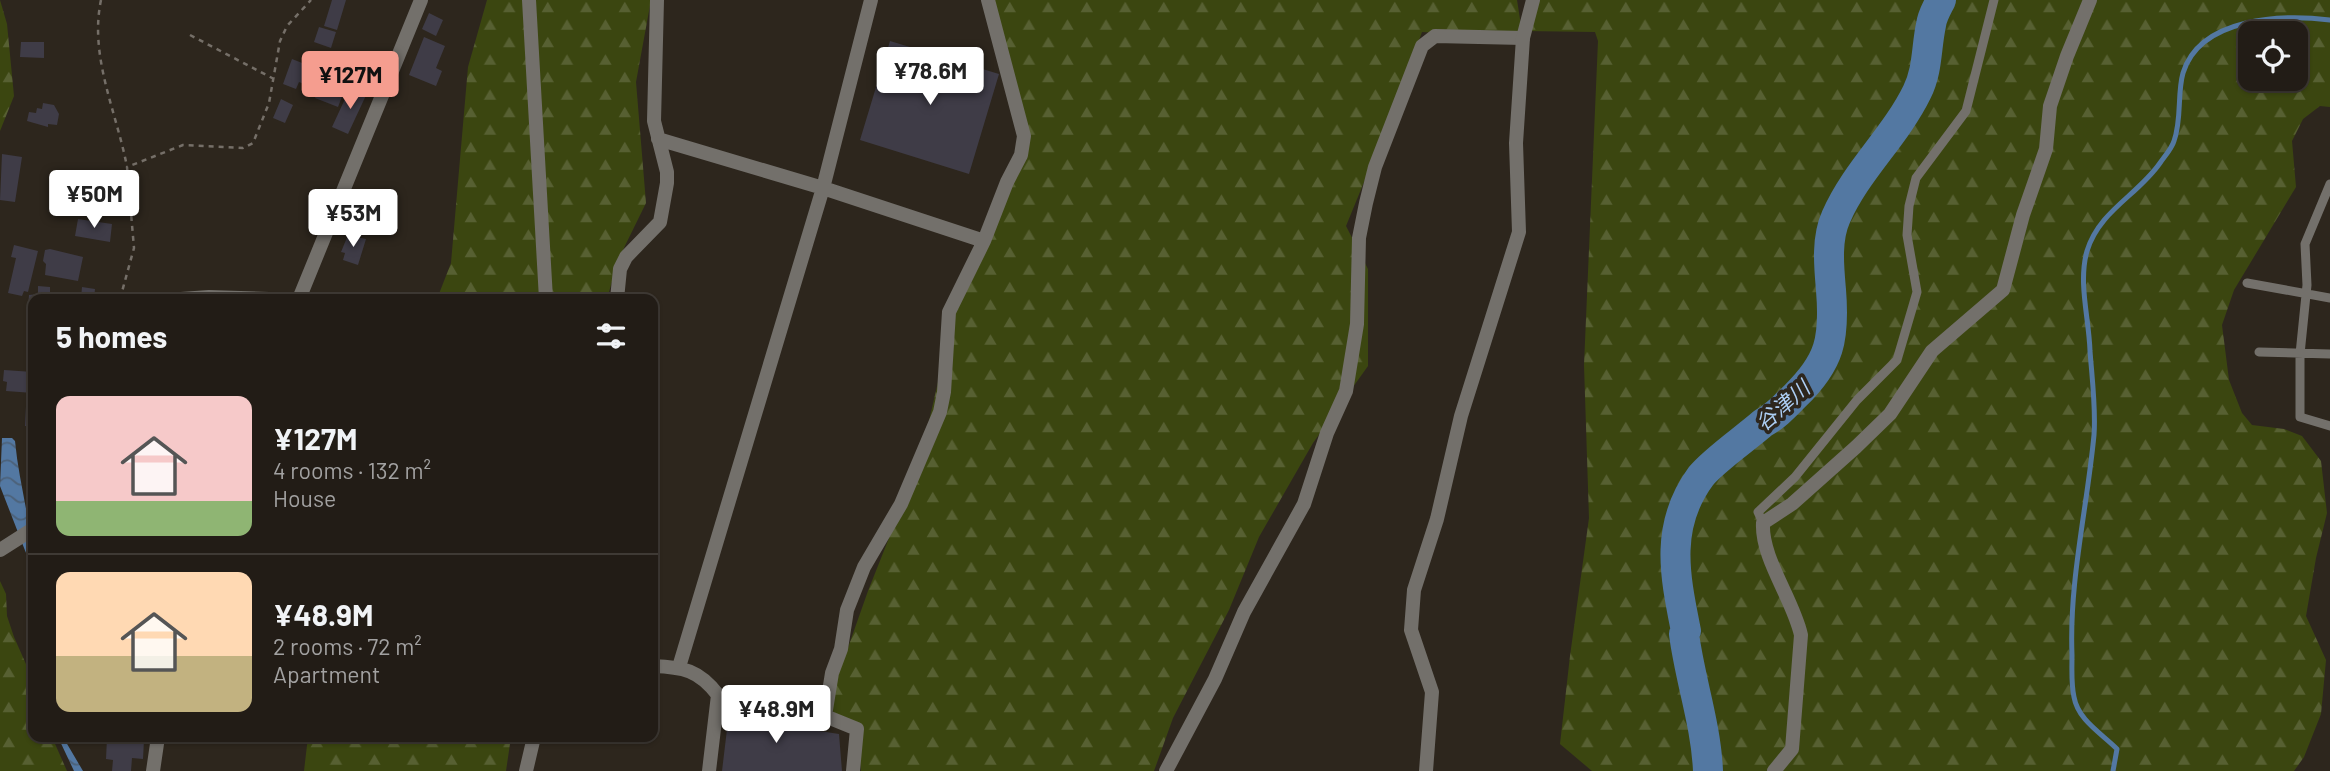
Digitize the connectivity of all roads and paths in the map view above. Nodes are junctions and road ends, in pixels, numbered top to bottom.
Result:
1 (101, 0) edge
2 (311, 0) edge
3 (421, 0) edge
4 (529, 0) edge
5 (657, 0) edge
6 (871, 0) edge
7 (988, 0) edge
8 (1533, 0) edge
9 (1994, 0) edge
10 (2090, 0) edge
11 (191, 35) dead end
12 (1523, 38) junction
13 (274, 79) junction
14 (658, 139) junction
15 (127, 167) junction
16 (2330, 184) edge
17 (823, 188) junction
18 (984, 241) junction
19 (2248, 283) dead end
20 (121, 294) edge
21 (301, 294) edge
22 (546, 294) edge
23 (617, 294) edge
24 (2306, 294) junction
25 (2330, 298) edge
26 (2259, 352) dead end
27 (2301, 354) junction
28 (2330, 354) edge
29 (2330, 426) edge
30 (1763, 523) junction
31 (28, 532) edge
32 (0, 550) edge
33 (658, 666) edge
34 (679, 667) junction
35 (157, 742) edge
36 (533, 742) edge
37 (153, 771) edge
38 (526, 771) edge
39 (709, 771) edge
40 (853, 771) edge
41 (1166, 771) edge
42 (1426, 771) edge
43 (1774, 771) edge

1 - 15 path
2 - 13 path
3 - 21 street
4 - 22 street
5 - 14 street
6 - 17 street
7 - 18 street
8 - 12 street
9 - 30 lane
10 - 30 street
11 - 13 path
12 - 41 street
12 - 42 street
13 - 15 path
14 - 17 street
14 - 23 street
15 - 20 path
16 - 24 lane
17 - 18 street
17 - 34 street
18 - 40 street
19 - 24 lane
24 - 25 lane
24 - 27 lane
26 - 27 lane
27 - 28 lane
27 - 29 lane
30 - 43 street
31 - 32 street
33 - 34 street
34 - 39 street
35 - 37 street
36 - 38 street

